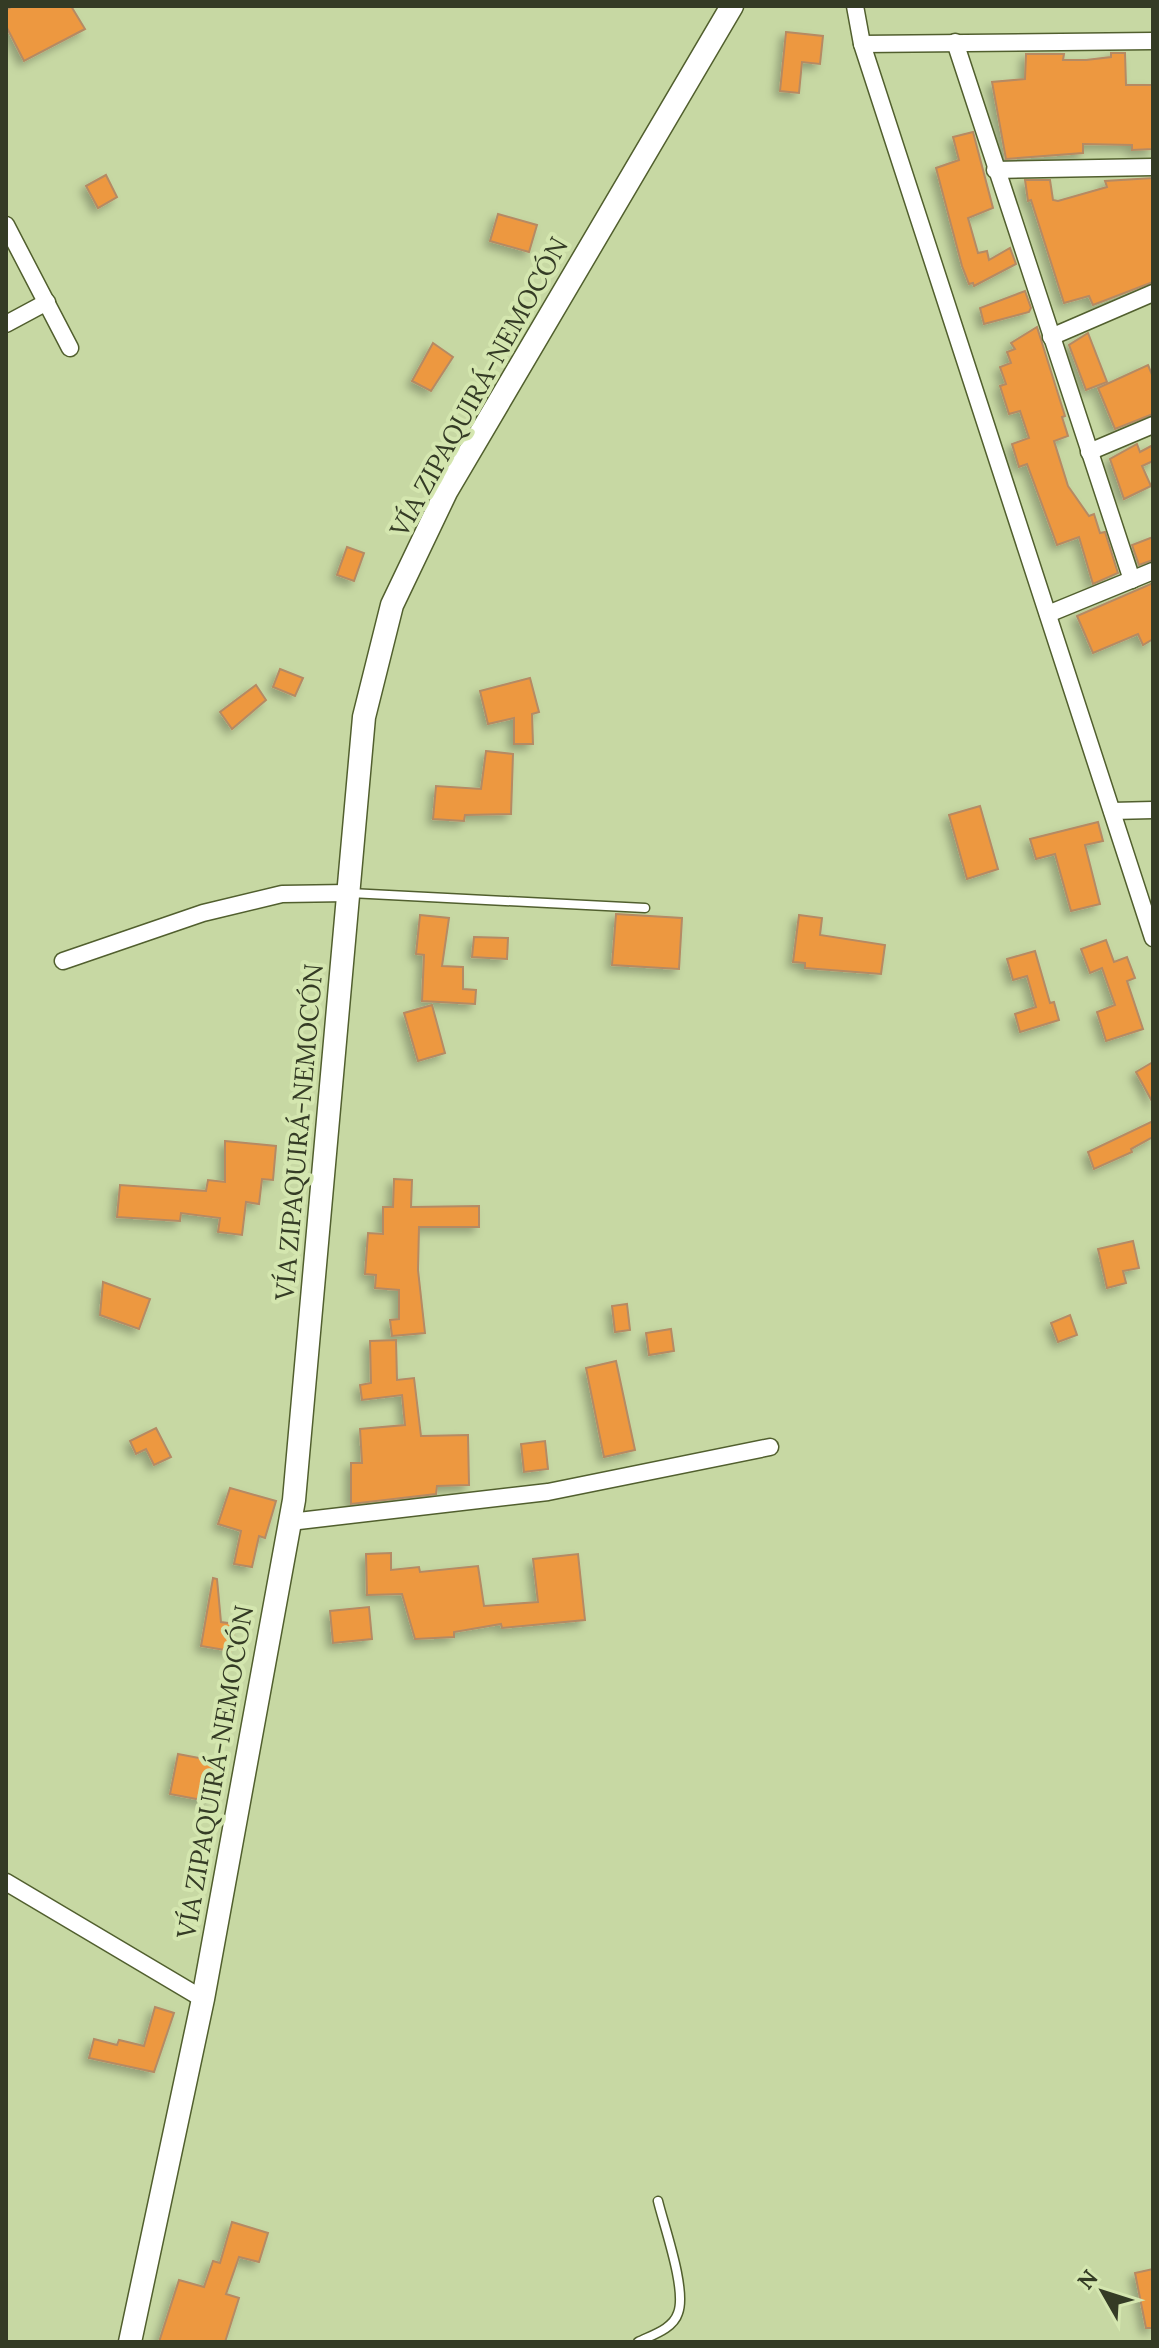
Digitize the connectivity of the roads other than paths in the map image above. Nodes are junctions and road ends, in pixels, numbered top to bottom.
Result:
1 (732, 6) edge
2 (855, 6) edge
3 (1153, 41) edge
4 (955, 42) junction
5 (862, 44) junction
6 (1153, 167) edge
7 (995, 170) junction
8 (7, 230) edge
9 (1153, 293) edge
10 (47, 302) junction
11 (6, 324) edge
12 (1051, 337) junction
13 (70, 348) dead end
14 (1153, 425) edge
15 (1089, 452) junction
16 (1153, 571) edge
17 (1132, 580) junction
18 (1048, 614) junction
19 (1153, 810) edge
20 (1112, 811) junction
21 (348, 893) junction
22 (645, 908) dead end
23 (1153, 938) edge
24 (63, 961) dead end
25 (770, 1447) dead end
26 (290, 1522) junction
27 (6, 1882) edge
28 (203, 1999) junction
29 (658, 2201) dead end
30 (130, 2342) edge
31 (638, 2342) edge

1 - 21 main road, VÍA ZIPAQUIRÁ-NEMOCÓN
2 - 5 street
3 - 4 street
4 - 5 street
4 - 7 street
5 - 18 street
6 - 7 street
7 - 12 street
8 - 10 street
9 - 12 street
10 - 11 street
10 - 13 street
12 - 15 street
14 - 15 street
15 - 17 street
16 - 17 street
17 - 18 street
18 - 20 street
19 - 20 street
20 - 23 street
21 - 22 lane
21 - 24 street
21 - 26 main road, VÍA ZIPAQUIRÁ-NEMOCÓN
25 - 26 street
26 - 28 main road, VÍA ZIPAQUIRÁ-NEMOCÓN
27 - 28 street
28 - 30 main road, VÍA ZIPAQUIRÁ-NEMOCÓN
29 - 31 lane

